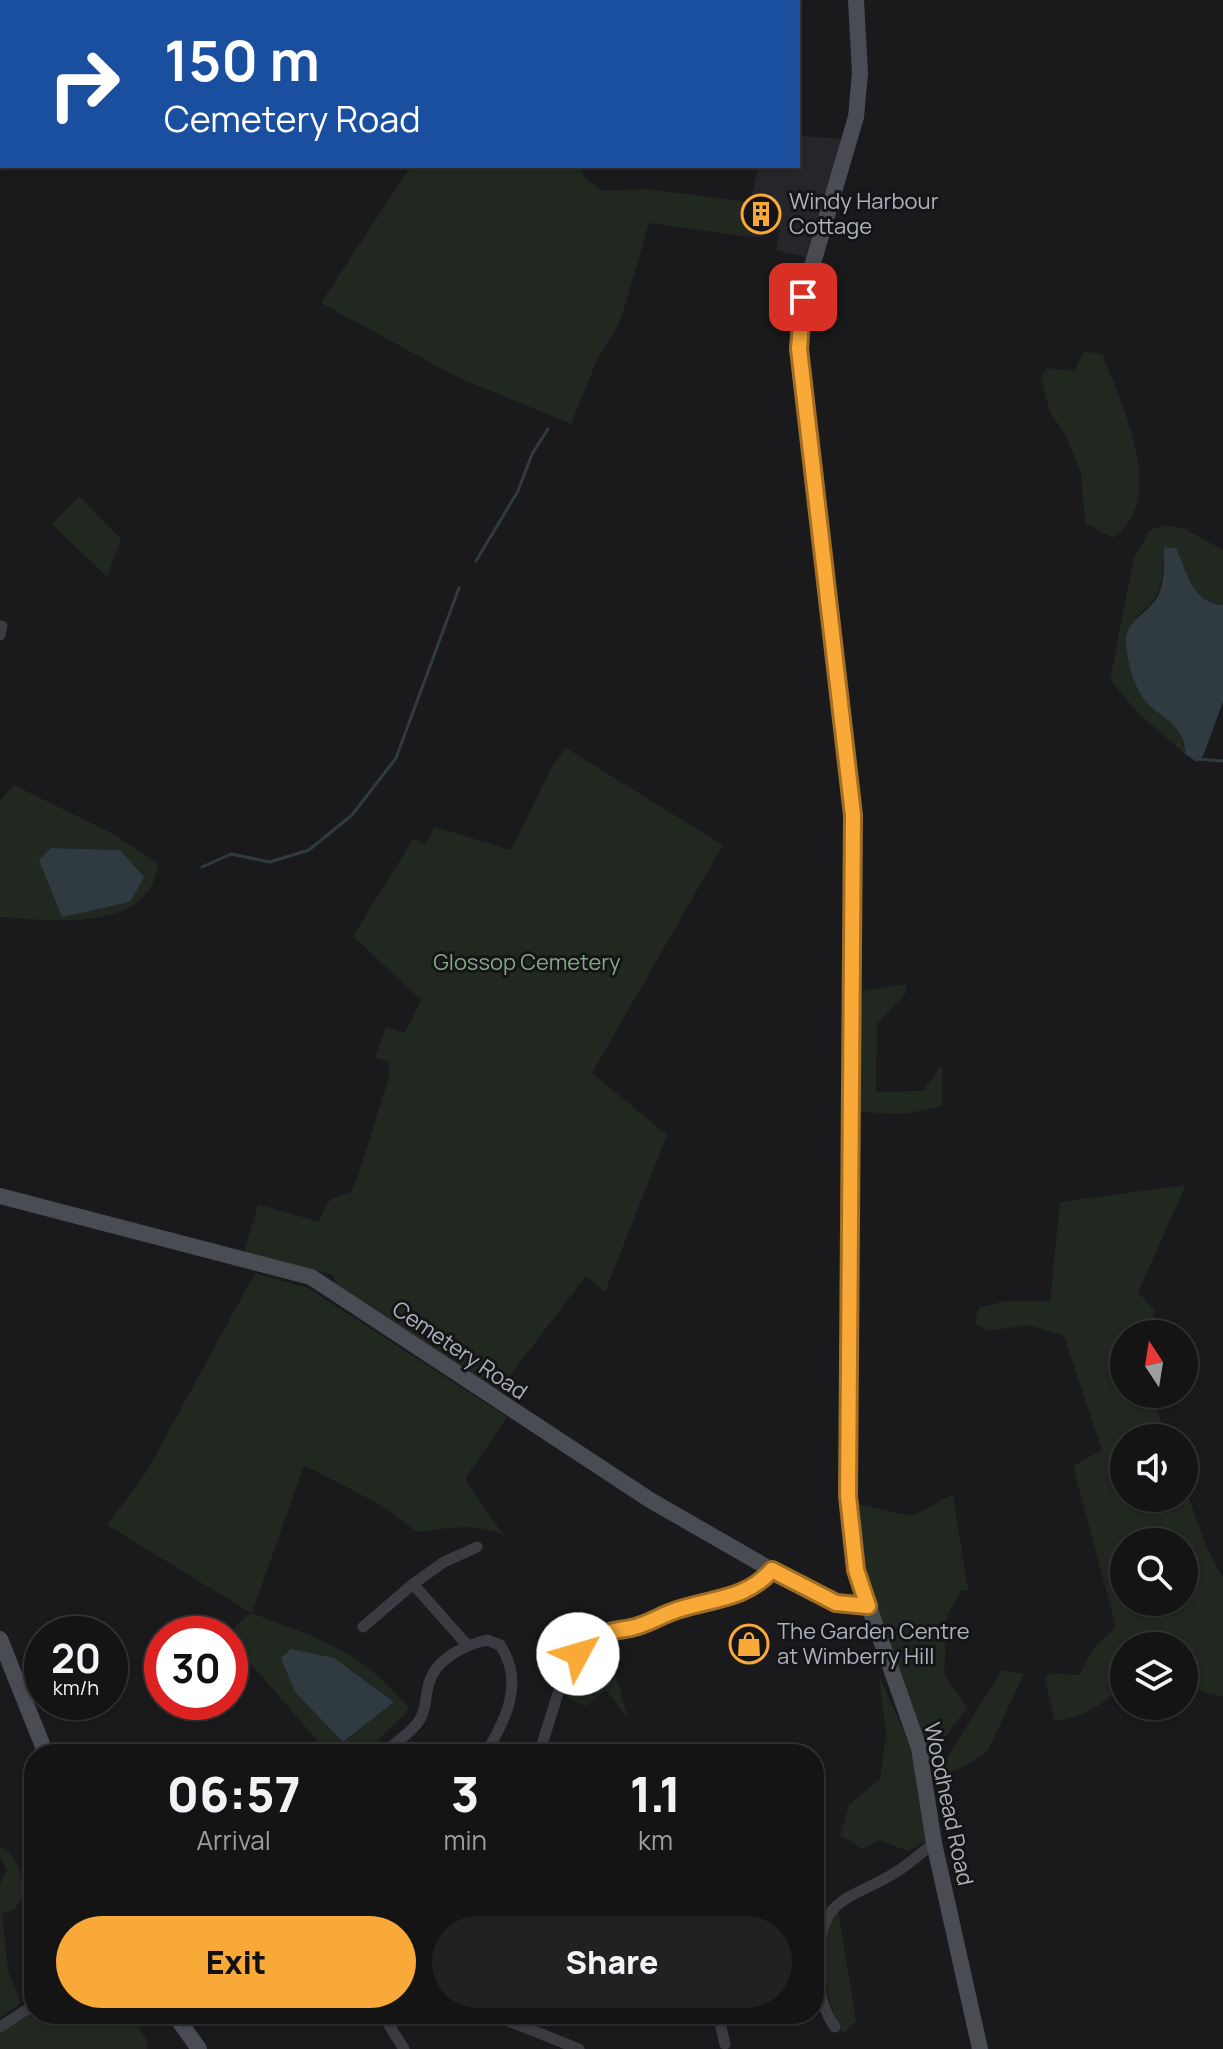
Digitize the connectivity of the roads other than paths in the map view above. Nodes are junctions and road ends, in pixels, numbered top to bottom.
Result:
1 (856, 0) edge
2 (0, 1196) edge
3 (477, 1547) dead end
4 (772, 1570) junction
5 (413, 1584) junction
6 (868, 1606) junction
7 (363, 1627) dead end
8 (0, 1639) edge
9 (468, 1646) junction
10 (42, 1744) edge
11 (397, 1744) edge
12 (490, 1744) edge
13 (542, 1744) edge
14 (934, 1843) junction
15 (824, 1922) edge
16 (824, 2009) edge
17 (24, 2011) edge
18 (181, 2024) edge
19 (388, 2024) edge
20 (532, 2024) edge
21 (720, 2024) edge
22 (0, 2027) edge
23 (835, 2027) dead end
24 (725, 2044) dead end
25 (199, 2049) edge
26 (404, 2049) edge
27 (579, 2049) edge
28 (980, 2049) edge

1 - 6 main road, Woodhead Road
2 - 4 main road, Cemetery Road
3 - 5 street
4 - 6 main road, Cemetery Road
4 - 13 street
5 - 7 street
5 - 9 street
6 - 14 main road, Woodhead Road
8 - 10 main road
9 - 11 street
9 - 12 street
14 - 15 street
14 - 28 main road, Woodhead Road
16 - 23 street
17 - 22 street
18 - 25 main road
19 - 26 street
20 - 27 street
21 - 24 street

